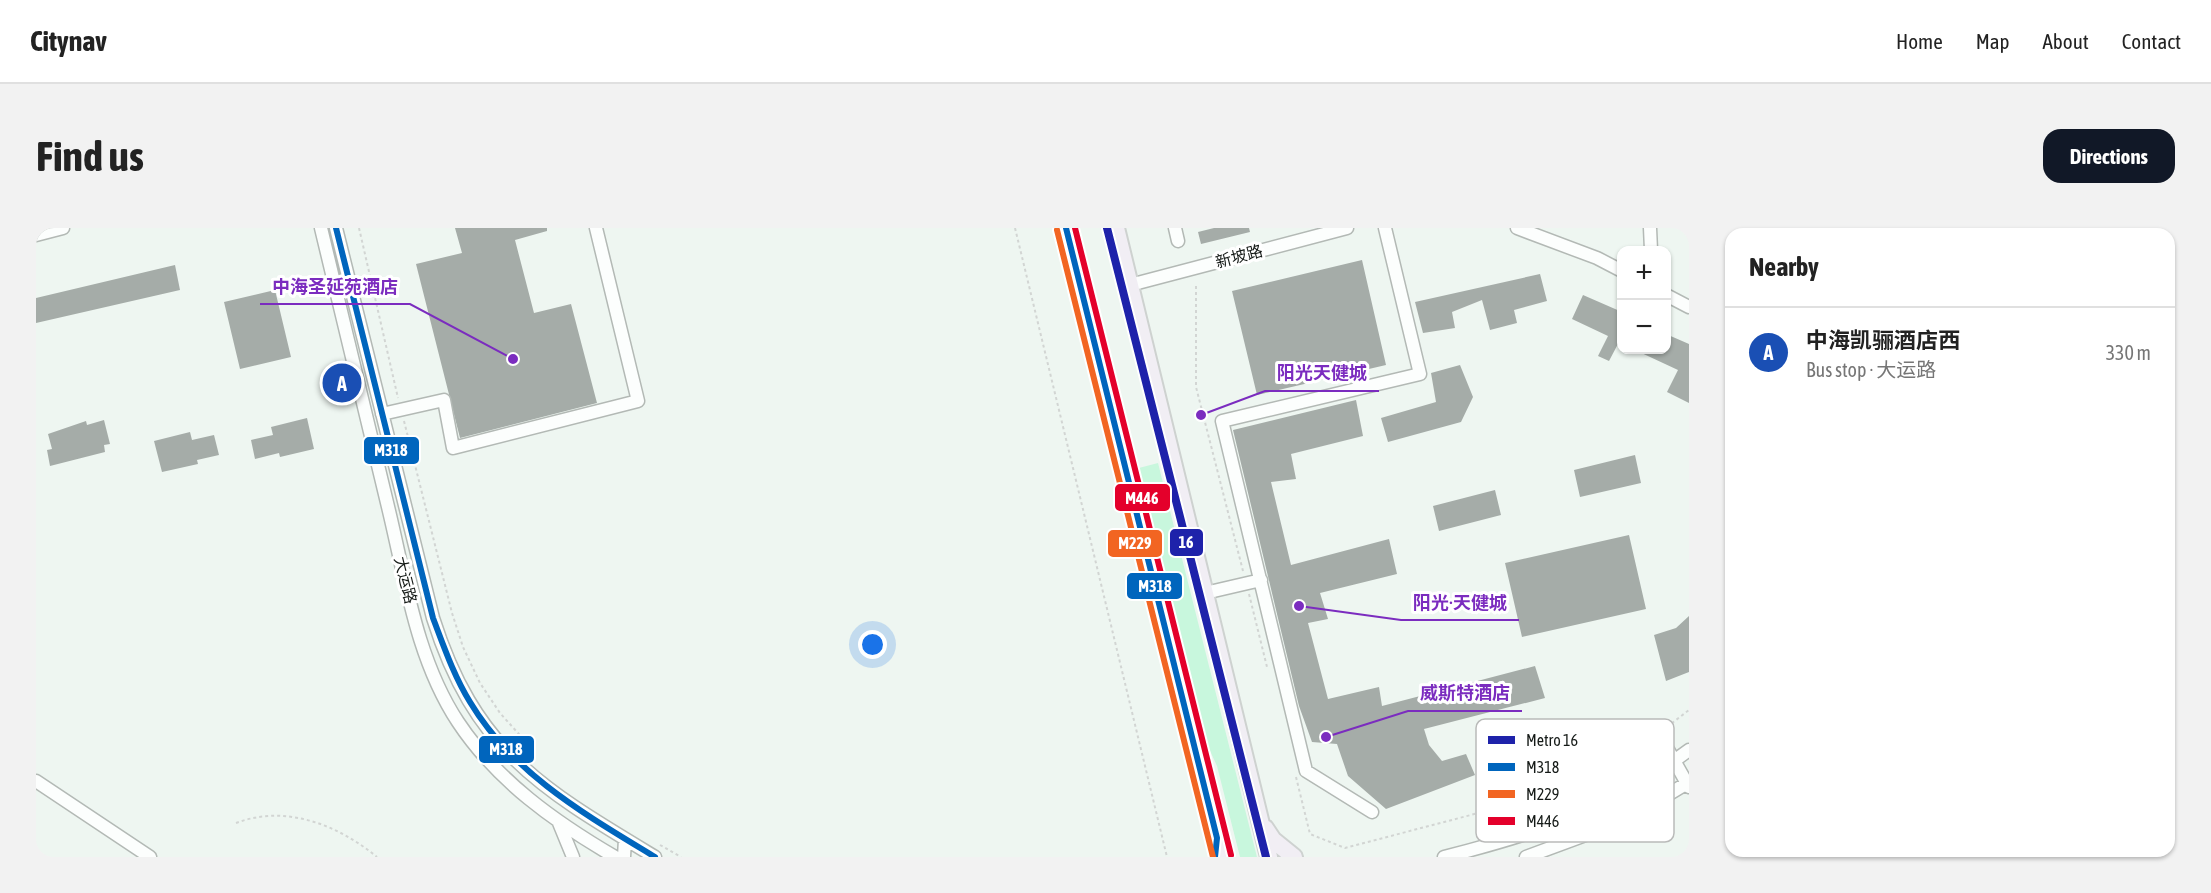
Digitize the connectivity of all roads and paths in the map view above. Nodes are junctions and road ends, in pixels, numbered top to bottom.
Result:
1 (63, 228) edge
2 (321, 228) edge
3 (336, 228) edge
4 (359, 228) edge
5 (596, 228) edge
6 (1015, 228) edge
7 (1066, 228) edge
8 (1116, 228) edge
9 (1175, 228) edge
10 (1347, 228) edge
11 (1385, 228) edge
12 (1518, 228) edge
13 (1650, 228) edge
14 (36, 235) edge
15 (1178, 241) dead end
16 (1651, 246) edge
17 (1617, 268) edge
18 (1130, 285) junction
19 (1196, 286) dead end
20 (1671, 298) edge
21 (1689, 307) edge
22 (401, 409) junction
23 (382, 414) junction
24 (1261, 580) junction
25 (1246, 583) junction
26 (1205, 593) junction
27 (1269, 674) dead end
28 (1689, 710) edge
29 (1674, 721) edge
30 (1689, 750) edge
31 (1674, 761) joint
32 (535, 765) dead end
33 (1296, 777) dead end
34 (36, 781) edge
35 (1688, 784) edge
36 (1674, 792) edge
37 (1372, 812) dead end
38 (1476, 814) edge
39 (556, 820) junction
40 (1261, 821) junction
41 (236, 824) dead end
42 (1217, 838) junction
43 (625, 839) junction
44 (652, 840) dead end
45 (1505, 842) edge
46 (1567, 842) edge
47 (609, 855) edge
48 (150, 857) edge
49 (377, 857) edge
50 (573, 857) edge
51 (624, 857) edge
52 (655, 857) edge
53 (681, 857) edge
54 (1167, 857) edge
55 (1215, 857) edge
56 (1222, 857) edge
57 (1269, 857) edge
58 (1294, 857) edge
59 (1444, 857) edge
60 (1526, 857) edge

1 - 14 street
2 - 39 street, 大运路
3 - 23 street, 大运路
4 - 22 path
5 - 22 street
6 - 54 path
7 - 42 main road
8 - 18 main road
9 - 15 street
10 - 18 street, 新坡路
11 - 24 street
12 - 17 street
13 - 16 street
18 - 26 main road
19 - 25 path
20 - 21 street
22 - 23 street
22 - 32 path
23 - 43 street, 大运路
24 - 25 street
24 - 37 street
25 - 26 street
25 - 27 path
26 - 40 main road
28 - 29 path
30 - 31 street
31 - 35 street
33 - 38 path
34 - 48 street
35 - 36 street
39 - 47 street, 大运路
39 - 50 street
40 - 57 main road
40 - 58 main road
41 - 49 path
42 - 55 main road
42 - 56 main road
43 - 47 street
43 - 51 street
43 - 52 street, 大运路
44 - 53 path
45 - 59 street
46 - 60 street

